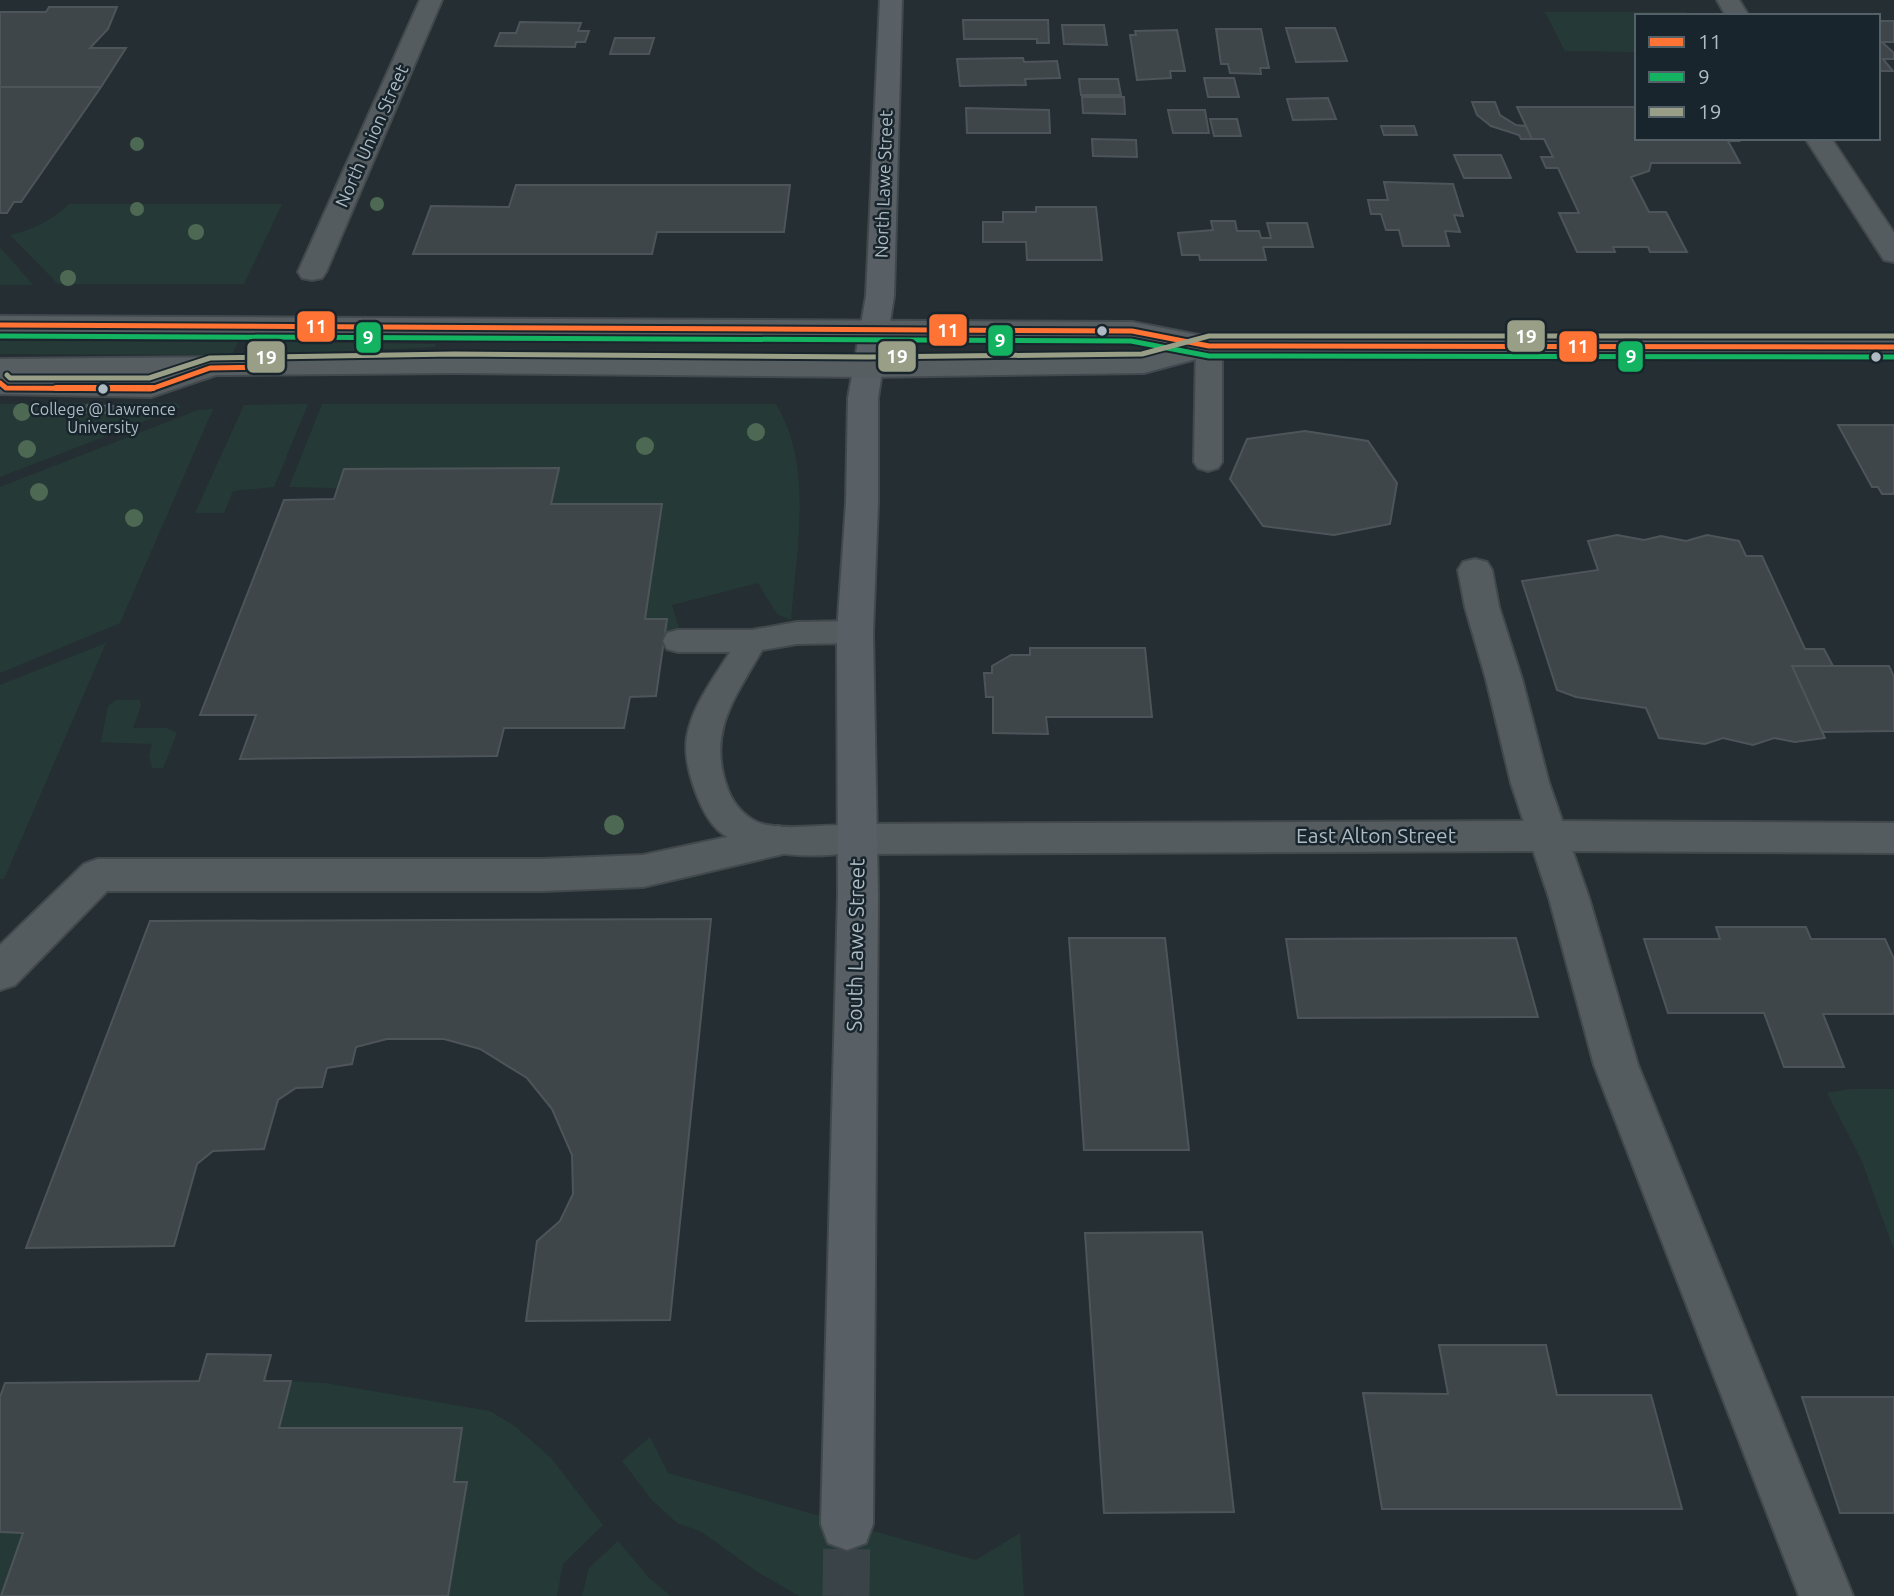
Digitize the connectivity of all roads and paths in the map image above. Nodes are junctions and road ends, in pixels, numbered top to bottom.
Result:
1 (431, 0) edge
2 (891, 0) edge
3 (1819, 140) edge
4 (1894, 254) edge
5 (312, 272) dead end
6 (0, 325) edge
7 (876, 329) junction
8 (1209, 346) junction
9 (1894, 347) edge
10 (0, 368) edge
11 (210, 368) junction
12 (868, 368) junction
13 (0, 383) edge
14 (1208, 462) dead end
15 (1475, 570) dead end
16 (855, 632) junction
17 (678, 640) dead end
18 (752, 640) junction
19 (1548, 836) junction
20 (1894, 838) edge
21 (857, 839) junction
22 (778, 841) junction
23 (0, 974) edge
24 (847, 1524) tunnel mouth
25 (1826, 1596) edge

1 - 5 street, North Union Street
2 - 7 main road, North Lawe Street
3 - 4 street
6 - 7 main road
7 - 8 main road
7 - 12 main road, North Lawe Street
8 - 9 main road
8 - 12 main road
8 - 14 lane
10 - 11 main road
11 - 12 main road
11 - 13 lane
12 - 16 main road, South Lawe Street
15 - 19 street
16 - 18 lane
16 - 21 main road, South Lawe Street
17 - 18 lane
18 - 22 lane
19 - 20 street, East Alton Street
19 - 21 street, East Alton Street
19 - 25 street
21 - 22 lane
21 - 24 main road, South Lawe Street
22 - 23 street

